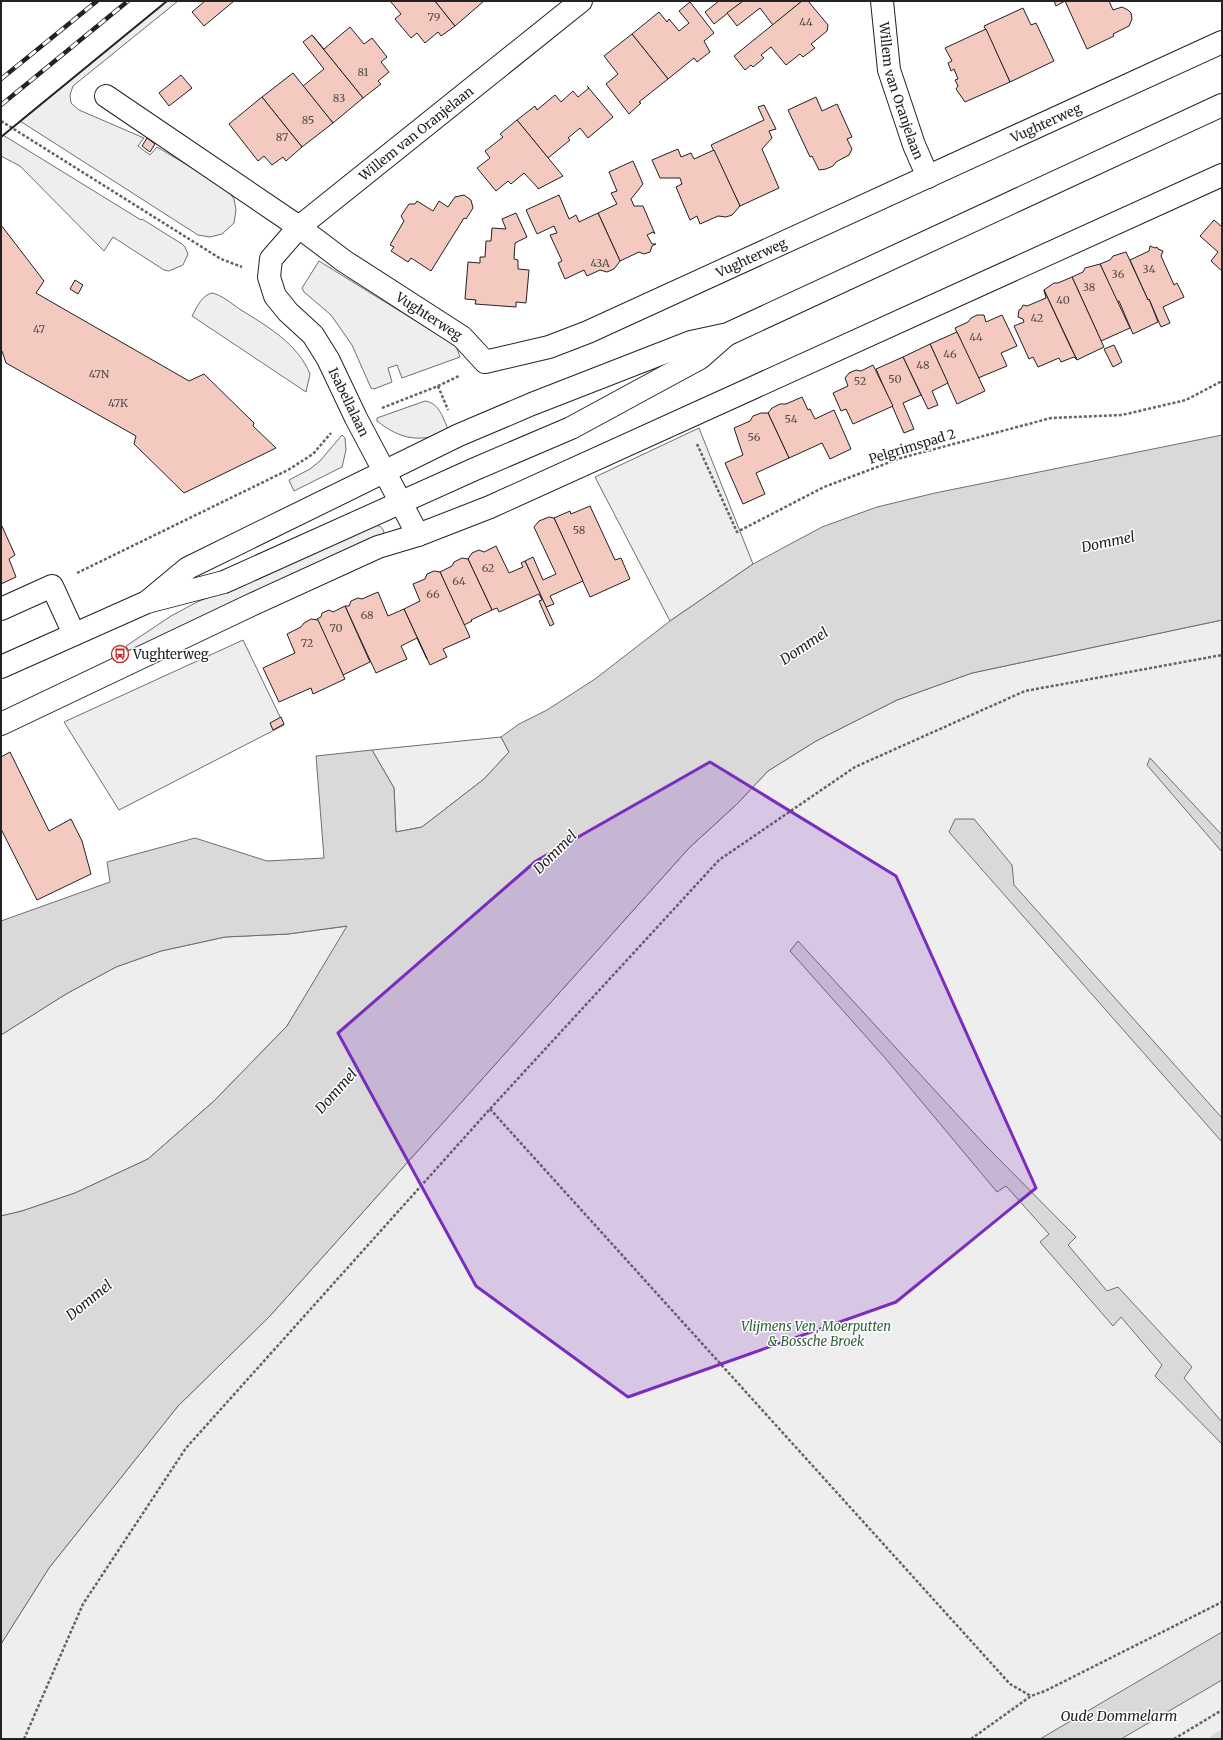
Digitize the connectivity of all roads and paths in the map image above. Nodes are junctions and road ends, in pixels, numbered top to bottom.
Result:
1 (580, 1) edge
2 (882, 1) edge
3 (1222, 42) edge
4 (106, 96) dead end
5 (1222, 105) edge
6 (1, 121) edge
7 (1222, 175) edge
8 (928, 177) junction
9 (299, 227) junction
10 (269, 277) junction
11 (728, 334) junction
12 (1222, 381) edge
13 (438, 386) dead end
14 (356, 418) junction
15 (686, 419) junction
16 (385, 472) junction
17 (401, 502) junction
18 (418, 535) junction
19 (52, 586) junction
20 (147, 602) junction
21 (1, 609) edge
22 (74, 634) junction
23 (1222, 655) edge
24 (1, 667) edge
25 (1, 724) edge
26 (490, 1109) junction
27 (1222, 1602) edge
28 (1031, 1696) junction
29 (1222, 1710) edge
30 (24, 1739) edge
31 (971, 1739) edge
32 (1174, 1739) edge

1 - 9 street, Willem van Oranjelaan
2 - 8 street, Willem van Oranjelaan
3 - 8 street, Vughterweg
4 - 9 street
5 - 11 street
6 - 10 path
7 - 15 street
8 - 9 street, Vughterweg
9 - 10 street, Willem van Oranjelaan
10 - 14 street, Isabellalaan
11 - 16 street
11 - 17 street
12 - 15 path, Pelgrimspad 2
13 - 14 path
14 - 16 street, Isabellalaan
14 - 19 path
15 - 18 street
16 - 17 street, Isabellalaan
16 - 20 street
17 - 18 street, Isabellalaan
17 - 20 street
18 - 25 street
19 - 21 street
19 - 22 street
20 - 22 street
22 - 24 street
23 - 26 path
26 - 28 path
26 - 30 path
27 - 28 path
28 - 31 path
29 - 32 path

